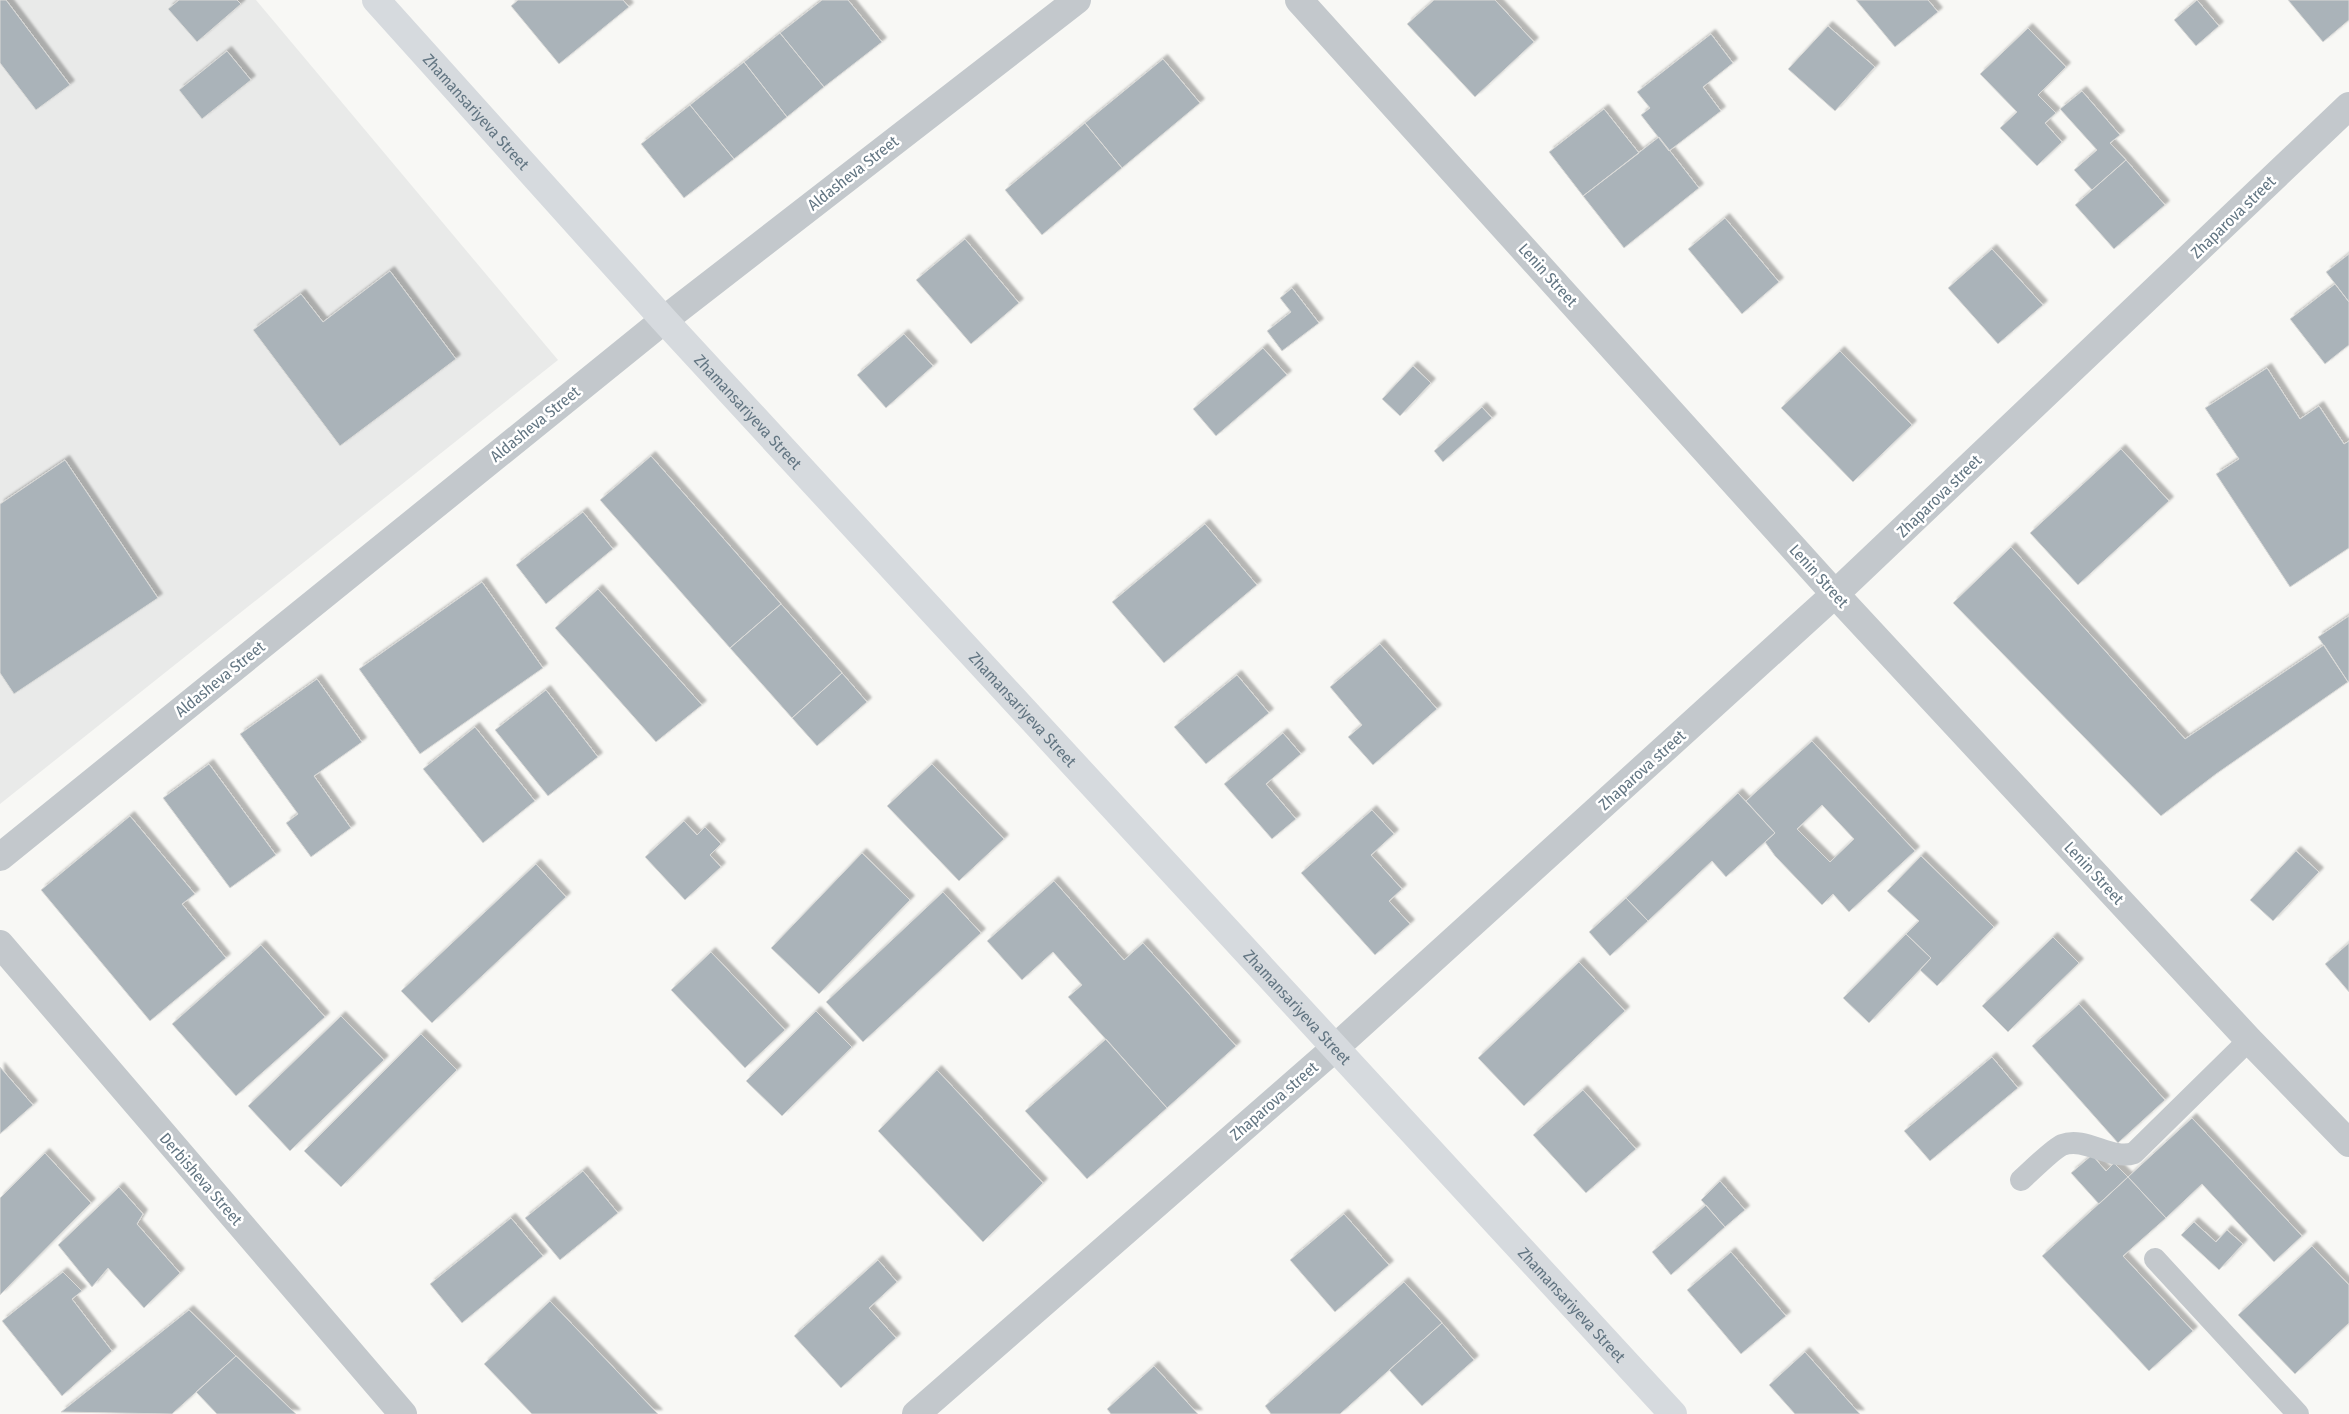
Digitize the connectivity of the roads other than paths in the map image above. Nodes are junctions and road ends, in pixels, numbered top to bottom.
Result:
1 (376, 0) edge
2 (1077, 0) edge
3 (1299, 0) edge
4 (2349, 106) edge
5 (664, 320) junction
6 (1836, 594) junction
7 (0, 857) edge
8 (0, 944) edge
9 (2249, 1040) junction
10 (1336, 1048) junction
11 (2349, 1143) edge
12 (2021, 1180) dead end
13 (2155, 1259) dead end
14 (403, 1414) edge
15 (916, 1414) edge
16 (1674, 1414) edge
17 (2298, 1414) edge

1 - 5 main road, Zhamansariyeva Street
2 - 5 street, Aldasheva Street
3 - 6 street, Lenin Street
4 - 6 street, Zhaparova street
5 - 7 street, Aldasheva Street
5 - 10 main road, Zhamansariyeva Street
6 - 9 street, Lenin Street
6 - 10 street, Zhaparova street
8 - 14 street, Derbisheva Street
9 - 11 street, Lenin Street
9 - 12 lane
10 - 15 street, Zhaparova street
10 - 16 main road, Zhamansariyeva Street
13 - 17 lane

